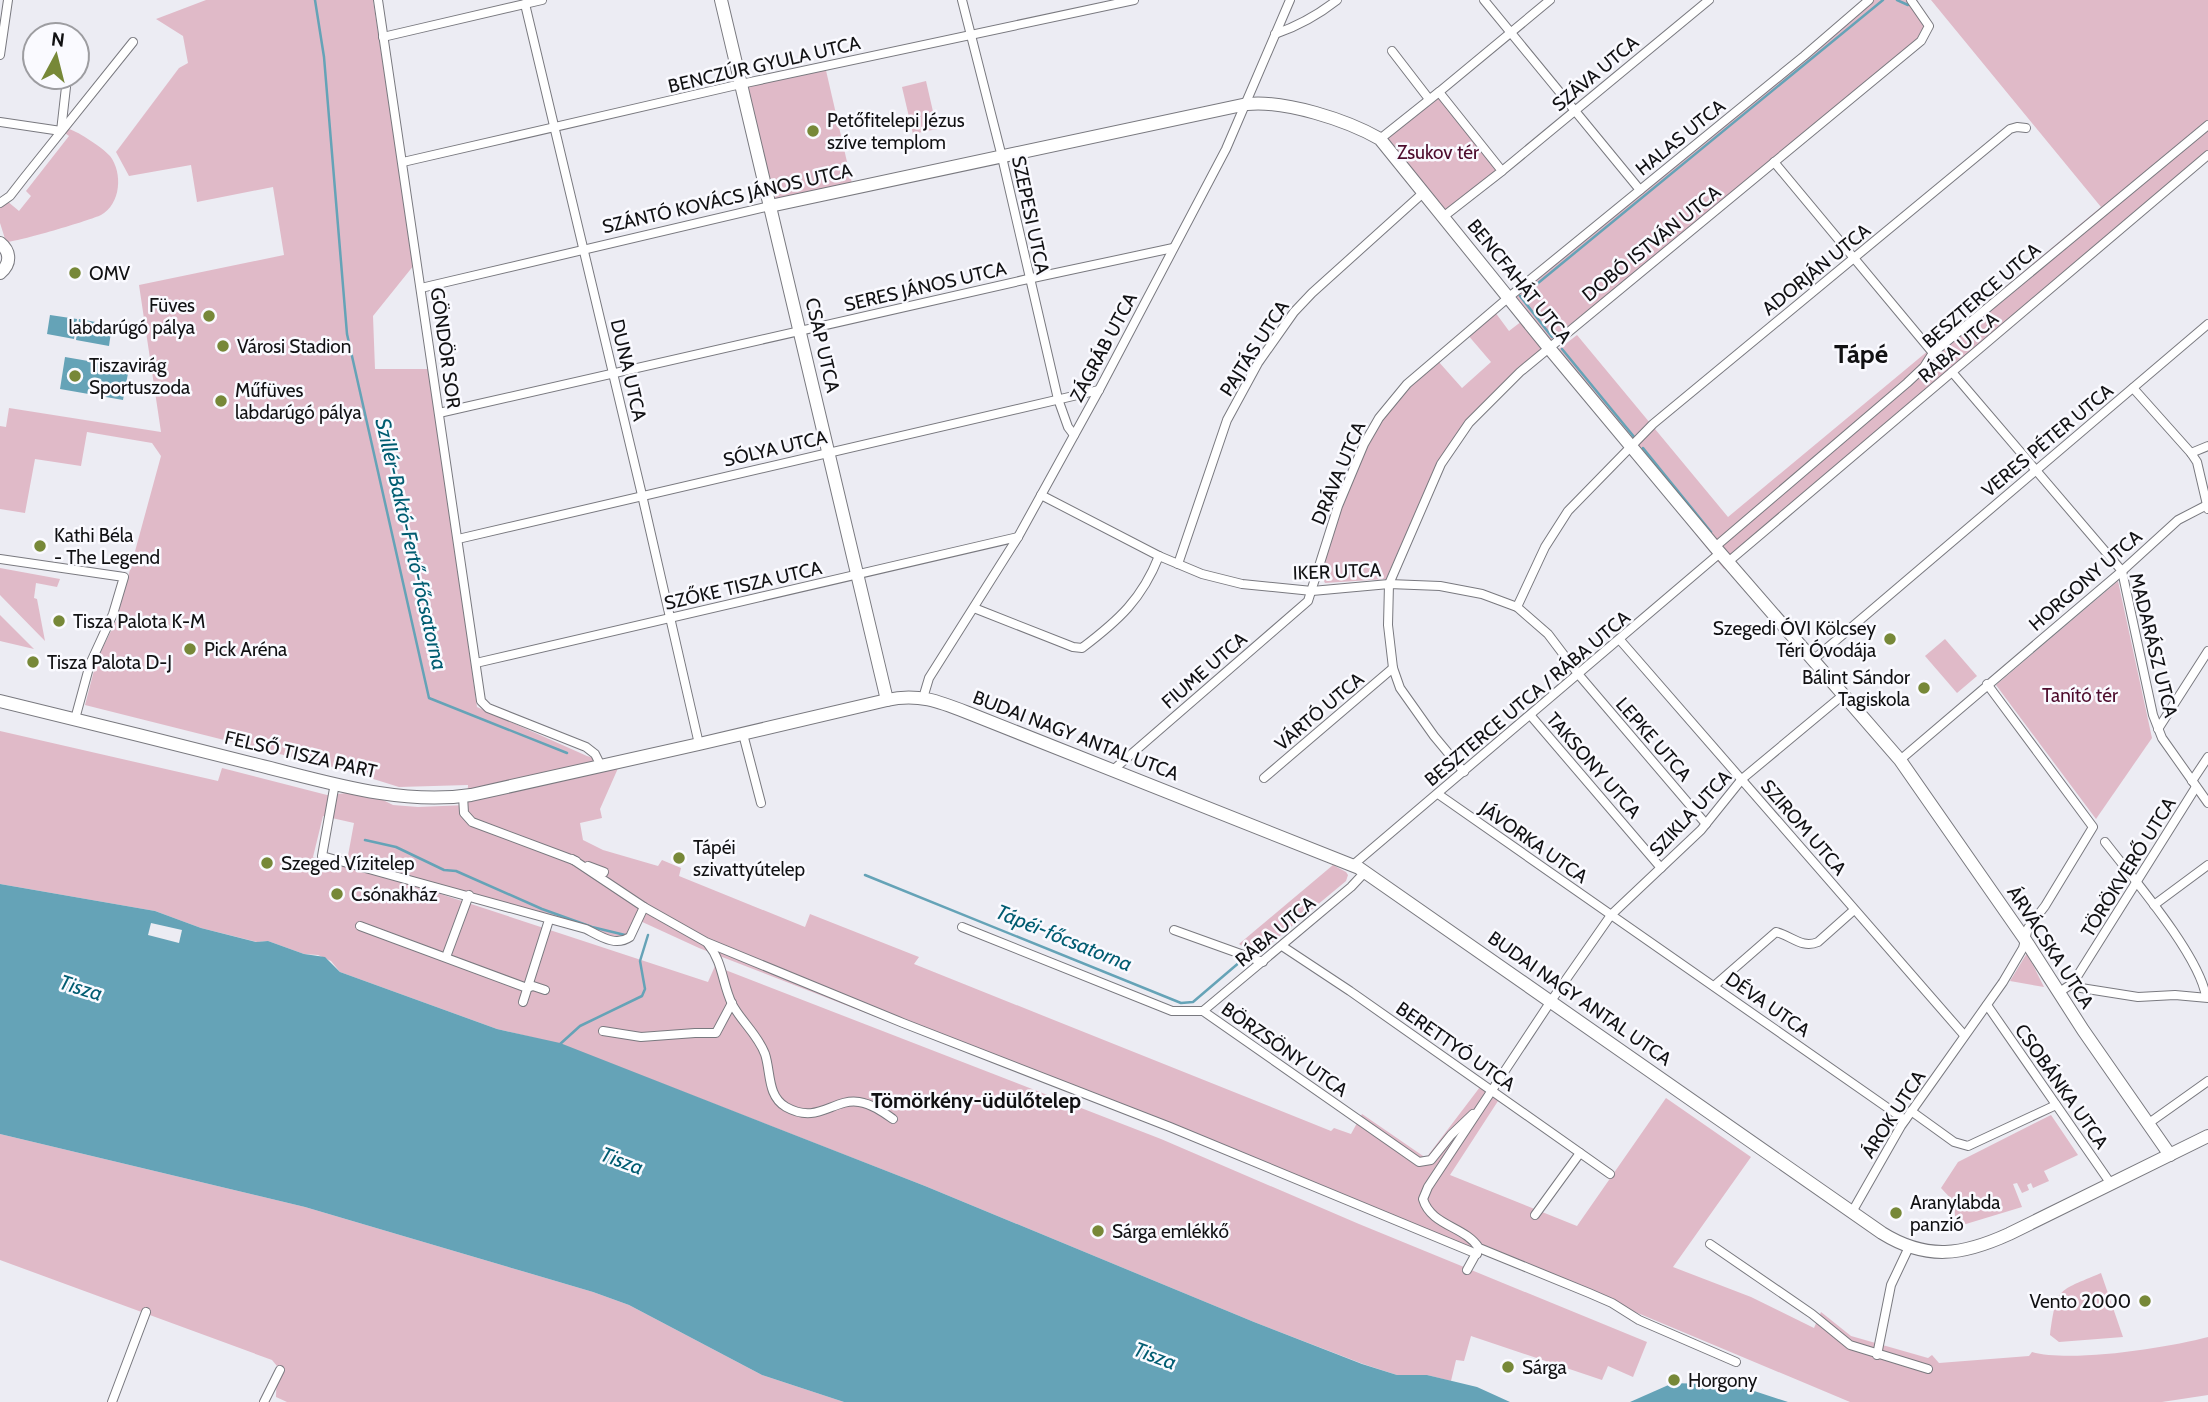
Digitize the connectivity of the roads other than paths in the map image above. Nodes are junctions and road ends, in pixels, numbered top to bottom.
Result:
1 (8, 0) edge
2 (378, 0) edge
3 (542, 0) edge
4 (721, 0) edge
5 (962, 0) edge
6 (1133, 0) edge
7 (1290, 0) edge
8 (1337, 0) edge
9 (1484, 0) edge
10 (1550, 0) edge
11 (1709, 0) edge
12 (1869, 0) edge
13 (1911, 0) edge
14 (525, 4) junction
15 (1511, 32) junction
16 (971, 34) junction
17 (1275, 34) junction
18 (383, 37) junction
19 (133, 42) dead end
20 (1392, 51) dead end
21 (0, 55) edge
22 (741, 84) junction
23 (65, 91) edge
24 (1439, 92) junction
25 (1429, 99) junction
26 (1247, 104) junction
27 (1574, 111) junction
28 (0, 122) edge
29 (2208, 125) edge
30 (554, 128) junction
31 (2026, 128) dead end
32 (61, 131) junction
33 (1380, 139) junction
34 (1002, 156) junction
35 (2208, 156) edge
36 (403, 162) junction
37 (1774, 162) junction
38 (1502, 171) junction
39 (1640, 190) junction
40 (1423, 193) junction
41 (0, 203) edge
42 (770, 206) junction
43 (1443, 217) junction
44 (0, 243) edge
45 (1173, 248) junction
46 (584, 250) junction
47 (1854, 258) junction
48 (0, 273) edge
49 (1028, 279) junction
50 (421, 288) junction
51 (1508, 297) junction
52 (2208, 324) edge
53 (799, 330) junction
54 (1549, 348) junction
55 (1933, 353) junction
56 (613, 372) junction
57 (1952, 372) junction
58 (2133, 388) junction
59 (1099, 390) junction
60 (1058, 398) junction
61 (439, 413) junction
62 (1074, 435) junction
63 (1631, 446) junction
64 (2208, 446) edge
65 (828, 452) junction
66 (2191, 453) junction
67 (2035, 470) junction
68 (642, 495) junction
69 (1041, 495) junction
70 (2207, 507) edge
71 (1018, 537) junction
72 (458, 539) junction
73 (1721, 554) junction
74 (1159, 556) junction
75 (0, 559) edge
76 (1178, 564) junction
77 (2122, 571) junction
78 (858, 575) junction
79 (1389, 584) junction
80 (1312, 591) junction
81 (1517, 607) junction
82 (974, 608) junction
83 (670, 618) junction
84 (1620, 640) junction
85 (2208, 651) edge
86 (1813, 660) junction
87 (476, 663) junction
88 (1393, 668) junction
89 (1578, 674) junction
90 (1987, 684) junction
91 (1843, 695) junction
92 (923, 698) junction
93 (887, 699) junction
94 (0, 701) edge
95 (1531, 716) junction
96 (75, 719) junction
97 (2158, 729) junction
98 (743, 734) junction
99 (699, 744) junction
100 (2208, 757) edge
101 (1900, 760) junction
102 (599, 766) junction
103 (1113, 770) junction
104 (1464, 772) junction
105 (1264, 778) dead end
106 (1742, 779) junction
107 (335, 783) junction
108 (2194, 784) junction
109 (1438, 794) junction
110 (463, 796) junction
111 (761, 803) dead end
112 (2208, 803) edge
113 (1706, 824) junction
114 (2105, 842) dead end
115 (572, 859) junction
116 (2208, 865) edge
117 (1353, 866) junction
118 (1661, 868) junction
119 (604, 872) dead end
120 (1365, 872) junction
121 (2137, 883) junction
122 (469, 895) junction
123 (2154, 905) junction
124 (644, 907) junction
125 (1854, 910) junction
126 (1611, 915) junction
127 (549, 920) junction
128 (360, 926) dead end
129 (962, 927) dead end
130 (1174, 930) dead end
131 (2024, 938) junction
132 (706, 942) junction
133 (1282, 946) junction
134 (446, 957) junction
135 (1263, 962) junction
136 (2073, 983) junction
137 (1714, 985) junction
138 (527, 988) junction
139 (545, 990) dead end
140 (2059, 993) junction
141 (2207, 997) edge
142 (1551, 1001) junction
143 (523, 1002) dead end
144 (732, 1003) junction
145 (1987, 1005) junction
146 (1203, 1012) junction
147 (603, 1031) dead end
148 (1964, 1035) junction
149 (2208, 1080) edge
150 (1492, 1091) junction
151 (2056, 1105) junction
152 (1478, 1111) junction
153 (1911, 1111) junction
154 (893, 1119) dead end
155 (1905, 1119) junction
156 (2149, 1123) junction
157 (2208, 1136) edge
158 (1580, 1153) junction
159 (2170, 1155) junction
160 (1610, 1174) dead end
161 (2111, 1184) junction
162 (1852, 1212) junction
163 (1535, 1215) dead end
164 (1710, 1244) dead end
165 (1909, 1247) junction
166 (1478, 1251) junction
167 (1467, 1270) dead end
168 (146, 1312) dead end
169 (1877, 1355) junction
170 (1736, 1362) dead end
171 (1928, 1369) dead end
172 (280, 1370) dead end
173 (112, 1402) edge
174 (264, 1402) edge

1 - 21 street
2 - 18 street, GÖNDÖR SOR
3 - 14 street
4 - 22 street, CSAP UTCA
5 - 16 street, SZEPESI UTCA
6 - 16 street, BENCZÚR GYULA UTCA
7 - 17 street, ZÁGRÁB UTCA
8 - 17 street
9 - 15 street
10 - 15 street
11 - 27 street, SZÁVA UTCA
12 - 39 street, HALAS UTCA
13 - 37 street, DOBÓ ISTVÁN UTCA
14 - 18 street
14 - 30 street, DUNA UTCA
15 - 24 street
15 - 27 street
16 - 22 street, BENCZÚR GYULA UTCA
16 - 34 street, SZEPESI UTCA
17 - 26 street, ZÁGRÁB UTCA
18 - 36 street, GÖNDÖR SOR
19 - 32 street
20 - 25 street
22 - 30 street, BENCZÚR GYULA UTCA
22 - 42 street, CSAP UTCA
23 - 32 street
24 - 25 street
24 - 38 street
25 - 33 street
26 - 33 street, BENCFAHÁT UTCA
26 - 34 street, SZÁNTÓ KOVÁCS JÁNOS UTCA
26 - 45 street, ZÁGRÁB UTCA
27 - 38 street, SZÁVA UTCA
27 - 39 street
28 - 32 street
29 - 55 street, BESZTERCE UTCA
30 - 36 street, BENCZÚR GYULA UTCA
30 - 46 street, DUNA UTCA
31 - 47 street, ADORJÁN UTCA
32 - 41 street
33 - 40 street, BENCFAHÁT UTCA
34 - 42 street, SZÁNTÓ KOVÁCS JÁNOS UTCA
34 - 49 street, SZEPESI UTCA
35 - 57 street, RÁBA UTCA
36 - 50 street, GÖNDÖR SOR
37 - 47 street
37 - 54 street, DOBÓ ISTVÁN UTCA
38 - 43 street
39 - 51 street, HALAS UTCA
40 - 43 street, BENCFAHÁT UTCA
40 - 76 street, PAJTÁS UTCA
42 - 46 street, SZÁNTÓ KOVÁCS JÁNOS UTCA
42 - 53 street, CSAP UTCA
43 - 51 street, BENCFAHÁT UTCA
44 - 48 street
45 - 49 street, SERES JÁNOS UTCA
45 - 59 street, ZÁGRÁB UTCA
46 - 50 street, SZÁNTÓ KOVÁCS JÁNOS UTCA
46 - 56 street, DUNA UTCA
47 - 55 street
47 - 63 street, ADORJÁN UTCA
49 - 53 street, SERES JÁNOS UTCA
49 - 60 street, SZEPESI UTCA
50 - 61 street, GÖNDÖR SOR
51 - 54 street, BENCFAHÁT UTCA
51 - 80 street, DRÁVA UTCA
52 - 58 street, VERES PÉTER UTCA
53 - 56 street, SERES JÁNOS UTCA
53 - 65 street, CSAP UTCA
54 - 63 street, BENCFAHÁT UTCA
54 - 79 street, DOBÓ ISTVÁN UTCA
55 - 73 street, BESZTERCE UTCA
56 - 61 street, SERES JÁNOS UTCA
56 - 68 street, DUNA UTCA
57 - 67 street, MADARÁSZ UTCA
57 - 73 street, RÁBA UTCA
58 - 66 street
58 - 67 street, VERES PÉTER UTCA
59 - 60 street, SÓLYA UTCA
59 - 62 street, ZÁGRÁB UTCA
60 - 62 street, SZEPESI UTCA
60 - 65 street, SÓLYA UTCA
61 - 72 street, GÖNDÖR SOR
62 - 69 street, ZÁGRÁB UTCA
63 - 73 street, BENCFAHÁT UTCA
63 - 81 street, ADORJÁN UTCA
64 - 66 street
65 - 68 street, SÓLYA UTCA
65 - 78 street, CSAP UTCA
66 - 70 street
67 - 77 street, MADARÁSZ UTCA
67 - 86 street, VERES PÉTER UTCA
68 - 72 street, SÓLYA UTCA
68 - 83 street, DUNA UTCA
69 - 71 street, ZÁGRÁB UTCA
69 - 74 street, IKER UTCA
70 - 77 street, HORGONY UTCA
71 - 78 street, SZŐKE TISZA UTCA
71 - 82 street, ZÁGRÁB UTCA
72 - 87 street, GÖNDÖR SOR
73 - 84 street, BESZTERCE UTCA / RÁBA UTCA
73 - 86 street, BENCFAHÁT UTCA
74 - 76 street, IKER UTCA
74 - 82 street
75 - 96 street
76 - 80 street, IKER UTCA
77 - 90 street, HORGONY UTCA
77 - 97 street, MADARÁSZ UTCA
78 - 83 street, SZŐKE TISZA UTCA
78 - 93 street, CSAP UTCA
79 - 80 street, IKER UTCA
79 - 81 street, IKER UTCA
79 - 88 street, DOBÓ ISTVÁN UTCA
80 - 103 street, FIUME UTCA
81 - 89 street, IKER UTCA
82 - 92 street, ZÁGRÁB UTCA
83 - 87 street, SZŐKE TISZA UTCA
83 - 99 street, DUNA UTCA
84 - 89 street, BESZTERCE UTCA / RÁBA UTCA
84 - 106 street, SZIROM UTCA
85 - 97 street
86 - 91 street, ÁRVÁCSKA UTCA
87 - 102 street, GÖNDÖR SOR
88 - 104 street, DOBÓ ISTVÁN UTCA
88 - 105 street, VÁRTÓ UTCA
89 - 95 street, BESZTERCE UTCA / RÁBA UTCA
89 - 113 street, LEPKE UTCA
90 - 101 street, HORGONY UTCA
90 - 131 street
91 - 101 street, ÁRVÁCSKA UTCA
91 - 106 street, SZIKLA UTCA
92 - 93 street, BUDAI NAGY ANTAL UTCA
92 - 103 street, BUDAI NAGY ANTAL UTCA
93 - 98 street, BUDAI NAGY ANTAL UTCA
94 - 96 street, FELSŐ TISZA PART
95 - 104 street, BESZTERCE UTCA / RÁBA UTCA
95 - 118 street, TAKSONY UTCA
96 - 107 street, FELSŐ TISZA PART
97 - 108 street, MADARÁSZ UTCA
98 - 99 street, FELSŐ TISZA PART
98 - 111 street
99 - 102 street, FELSŐ TISZA PART
100 - 108 street, TÖRÖKVERŐ UTCA
101 - 131 street, ÁRVÁCSKA UTCA
102 - 110 street, FELSŐ TISZA PART
103 - 117 street, BUDAI NAGY ANTAL UTCA
104 - 109 street, BESZTERCE UTCA / RÁBA UTCA
106 - 113 street, SZIKLA UTCA
106 - 125 street, SZIROM UTCA
107 - 110 street, FELSŐ TISZA PART
107 - 122 street
108 - 112 street, MADARÁSZ UTCA
108 - 121 street, TÖRÖKVERŐ UTCA
109 - 117 street, BESZTERCE UTCA / RÁBA UTCA
109 - 126 street, JÁVORKA UTCA
110 - 115 street
113 - 118 street, SZIKLA UTCA
114 - 121 street
115 - 119 street
115 - 124 street
116 - 123 street
117 - 120 street, BUDAI NAGY ANTAL UTCA
118 - 126 street, SZIKLA UTCA
120 - 133 street, RÁBA UTCA
120 - 142 street, BUDAI NAGY ANTAL UTCA
121 - 123 street
121 - 136 street, TÖRÖKVERŐ UTCA
122 - 127 street
122 - 134 street
123 - 141 street
124 - 127 street
124 - 132 street
125 - 137 street
125 - 148 street, SZIROM UTCA
126 - 137 street, DÉVA UTCA
126 - 142 street, SZIKLA UTCA
127 - 138 street
128 - 134 street
129 - 146 street, BÖRZSÖNY UTCA
130 - 135 street
131 - 140 street, ÁRVÁCSKA UTCA
131 - 145 street
132 - 144 street
132 - 166 street
133 - 135 street, RÁBA UTCA
133 - 150 street, BERETTYÓ UTCA
134 - 138 street
135 - 146 street, RÁBA UTCA
136 - 140 street, TÖRÖKVERŐ UTCA
136 - 141 street
137 - 155 street, DÉVA UTCA
138 - 139 street
138 - 143 street
140 - 156 street, ÁRVÁCSKA UTCA
142 - 150 street, SZIKLA UTCA
142 - 162 street, BUDAI NAGY ANTAL UTCA
144 - 147 street
144 - 154 street
145 - 148 street
145 - 151 street, CSOBÁNKA UTCA
146 - 152 street, BÖRZSÖNY UTCA
148 - 153 street, ÁROK UTCA
149 - 156 street
150 - 152 street, SZIKLA UTCA
150 - 158 street, BERETTYÓ UTCA
151 - 153 street
151 - 161 street, CSOBÁNKA UTCA
152 - 166 street
153 - 155 street, ÁROK UTCA
155 - 162 street, ÁROK UTCA
156 - 159 street, ÁRVÁCSKA UTCA
157 - 159 street, BUDAI NAGY ANTAL UTCA
158 - 160 street, BERETTYÓ UTCA
158 - 163 street
159 - 161 street, BUDAI NAGY ANTAL UTCA
161 - 165 street, BUDAI NAGY ANTAL UTCA
162 - 165 street, BUDAI NAGY ANTAL UTCA
164 - 169 street
165 - 169 street
166 - 167 street
166 - 170 street
168 - 173 street
169 - 171 street
172 - 174 street

